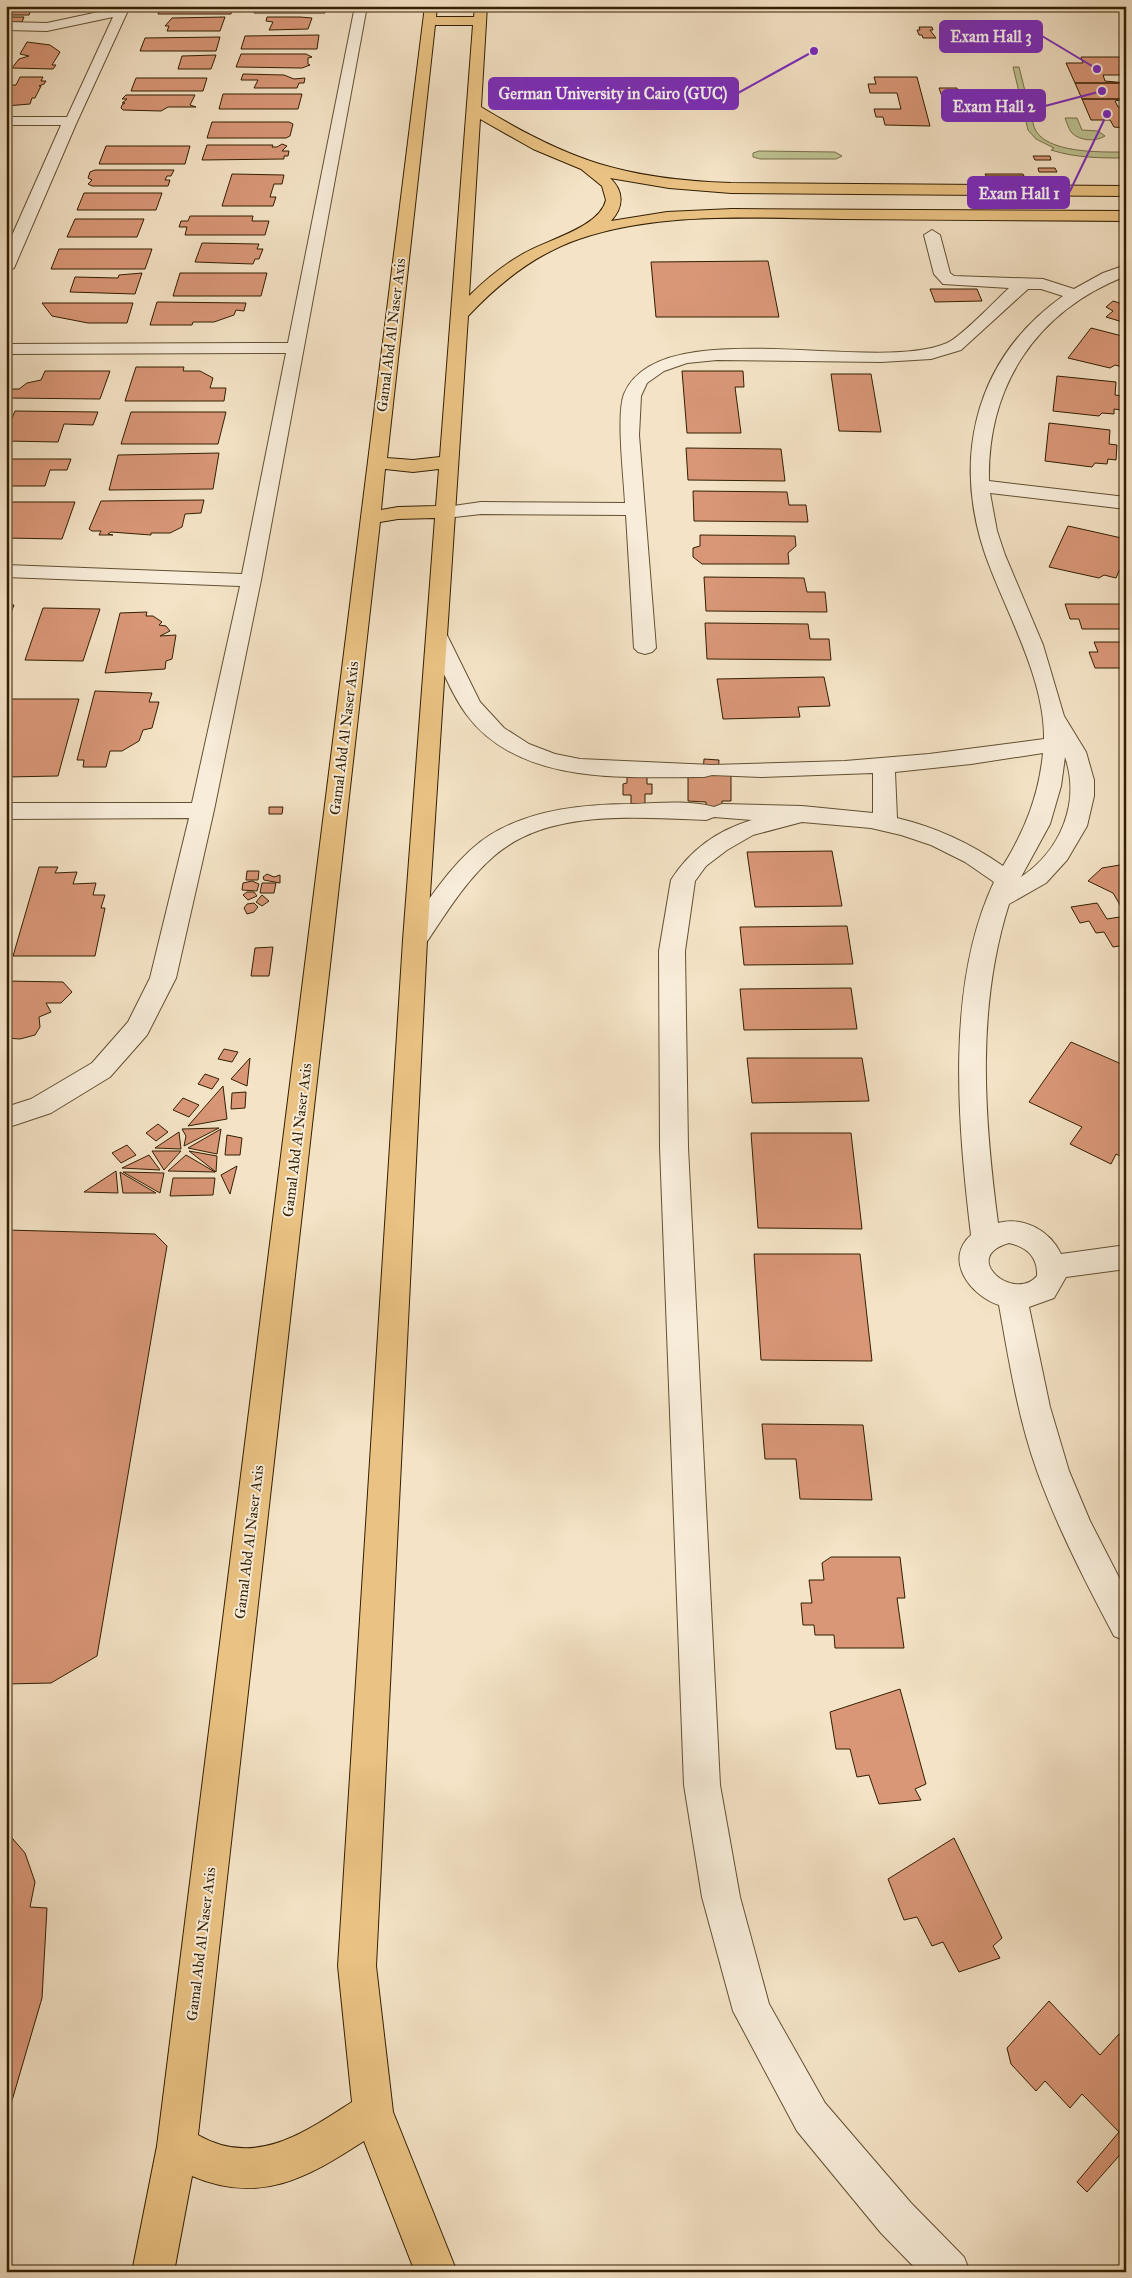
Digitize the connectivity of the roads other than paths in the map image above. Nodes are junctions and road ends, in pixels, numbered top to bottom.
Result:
1 (361, 6) edge
2 (123, 8) edge
3 (430, 13) edge
4 (480, 13) edge
5 (6, 26) edge
6 (47, 26) junction
7 (71, 34) dead end
8 (473, 108) junction
9 (6, 121) edge
10 (70, 121) junction
11 (581, 165) junction
12 (904, 190) junction
13 (1126, 191) edge
14 (15, 211) dead end
15 (31, 211) junction
16 (910, 215) junction
17 (1126, 216) edge
18 (932, 235) dead end
19 (574, 236) junction
20 (6, 268) edge
21 (1126, 270) edge
22 (1024, 284) junction
23 (1074, 295) junction
24 (460, 314) junction
25 (296, 348) junction
26 (6, 349) edge
27 (450, 460) junction
28 (376, 461) junction
29 (979, 486) junction
30 (1126, 503) edge
31 (635, 509) junction
32 (446, 512) junction
33 (369, 518) junction
34 (6, 571) edge
35 (250, 580) junction
36 (438, 635) junction
37 (645, 648) dead end
38 (1055, 719) junction
39 (1056, 744) junction
40 (884, 767) junction
41 (669, 770) junction
42 (6, 810) edge
43 (202, 810) junction
44 (672, 811) junction
45 (802, 814) junction
46 (885, 821) junction
47 (1004, 889) junction
48 (415, 940) junction
49 (6, 1118) edge
50 (986, 1238) junction
51 (1126, 1257) edge
52 (1053, 1268) junction
53 (1012, 1297) junction
54 (1126, 1625) edge
55 (373, 2112) junction
56 (177, 2146) junction
57 (153, 2272) edge
58 (436, 2272) edge
59 (949, 2272) edge

1 - 25 street
2 - 6 street
2 - 10 street
3 - 4 main road
3 - 28 main road, Gamal Abd Al Naser Axis
4 - 8 main road
5 - 6 street
6 - 7 street
8 - 11 main road
8 - 24 main road
9 - 10 street
10 - 15 street
11 - 12 main road
11 - 19 main road
12 - 13 main road
12 - 16 main road
14 - 15 street
15 - 20 street
16 - 17 main road
16 - 19 main road
18 - 22 street
19 - 24 main road
21 - 23 street
22 - 23 street
22 - 31 street
23 - 29 street
24 - 27 main road
25 - 26 street
25 - 35 street
27 - 28 main road
27 - 32 main road
28 - 33 main road, Gamal Abd Al Naser Axis
29 - 30 street
29 - 38 street
31 - 32 street
31 - 37 street
32 - 33 main road
32 - 36 main road
33 - 56 main road, Gamal Abd Al Naser Axis
34 - 35 street
35 - 43 street
36 - 41 street
36 - 48 main road
38 - 39 street
38 - 47 street
39 - 40 street
39 - 47 street
40 - 41 street
40 - 46 street
41 - 44 street
42 - 43 street
43 - 49 street
44 - 45 street
44 - 48 street
45 - 46 street
45 - 59 street
46 - 47 street
47 - 50 street
48 - 55 main road
50 - 52 street
50 - 53 street
51 - 52 street
52 - 53 street
53 - 54 street
55 - 56 main road
55 - 58 main road
56 - 57 main road, Gamal Abd Al Naser Axis

